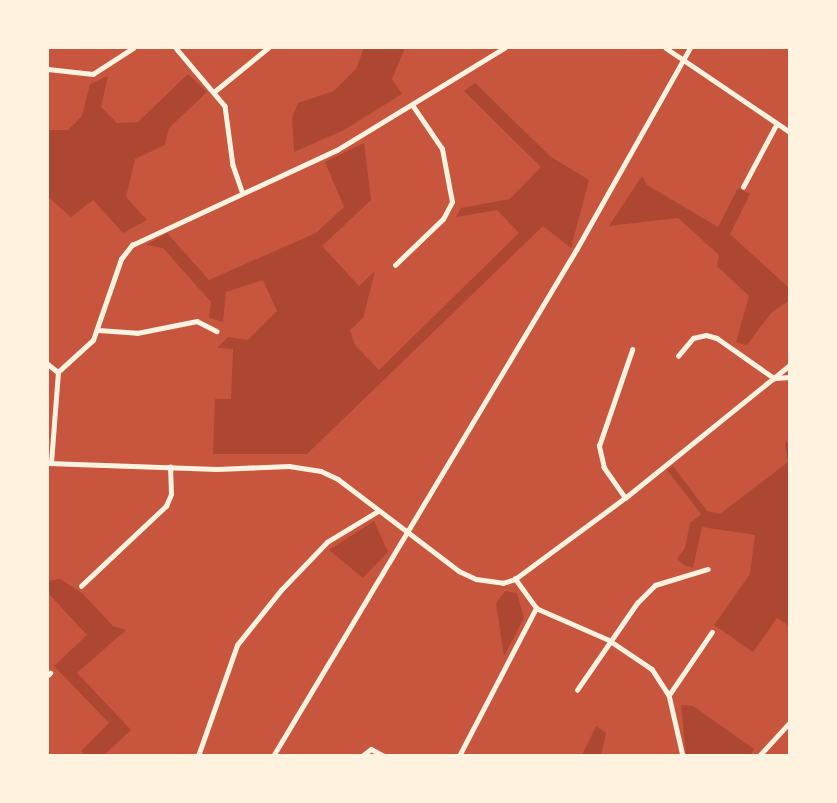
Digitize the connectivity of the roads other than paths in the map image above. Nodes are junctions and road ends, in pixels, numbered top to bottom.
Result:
1 (134, 48) edge
2 (176, 48) edge
3 (268, 48) edge
4 (504, 48) edge
5 (666, 48) edge
6 (690, 48) edge
7 (685, 58) junction
8 (48, 69) edge
9 (215, 90) junction
10 (412, 105) junction
11 (776, 125) junction
12 (789, 130) edge
13 (743, 187) dead end
14 (242, 191) junction
15 (395, 264) dead end
16 (98, 330) junction
17 (217, 331) dead end
18 (632, 350) dead end
19 (678, 356) dead end
20 (48, 364) edge
21 (790, 366) edge
22 (58, 372) junction
23 (790, 377) edge
24 (774, 378) junction
25 (50, 463) edge
26 (170, 467) junction
27 (625, 498) junction
28 (378, 511) junction
29 (409, 534) junction
30 (708, 569) dead end
31 (515, 579) junction
32 (81, 586) dead end
33 (536, 608) junction
34 (712, 632) dead end
35 (610, 640) junction
36 (577, 690) dead end
37 (670, 695) junction
38 (790, 722) edge
39 (198, 756) edge
40 (273, 756) edge
41 (362, 756) edge
42 (384, 756) edge
43 (460, 756) edge
44 (683, 756) edge
45 (759, 756) edge

1 - 8 street
2 - 9 street
3 - 9 street
4 - 10 street
5 - 7 street
6 - 7 street
7 - 11 street
7 - 29 street
9 - 14 street
10 - 14 street
10 - 15 street
11 - 12 street
11 - 13 street
14 - 16 street
16 - 17 street
16 - 22 street
18 - 27 street
19 - 24 street
20 - 22 street
21 - 24 street
22 - 25 street
23 - 24 street
24 - 27 street
25 - 26 street
26 - 28 street
26 - 32 street
27 - 31 street
28 - 29 street
28 - 39 street
29 - 31 street
29 - 40 street
30 - 35 street
31 - 33 street
33 - 35 street
33 - 43 street
34 - 37 street
35 - 36 street
35 - 37 street
37 - 44 street
38 - 45 street
41 - 42 street

